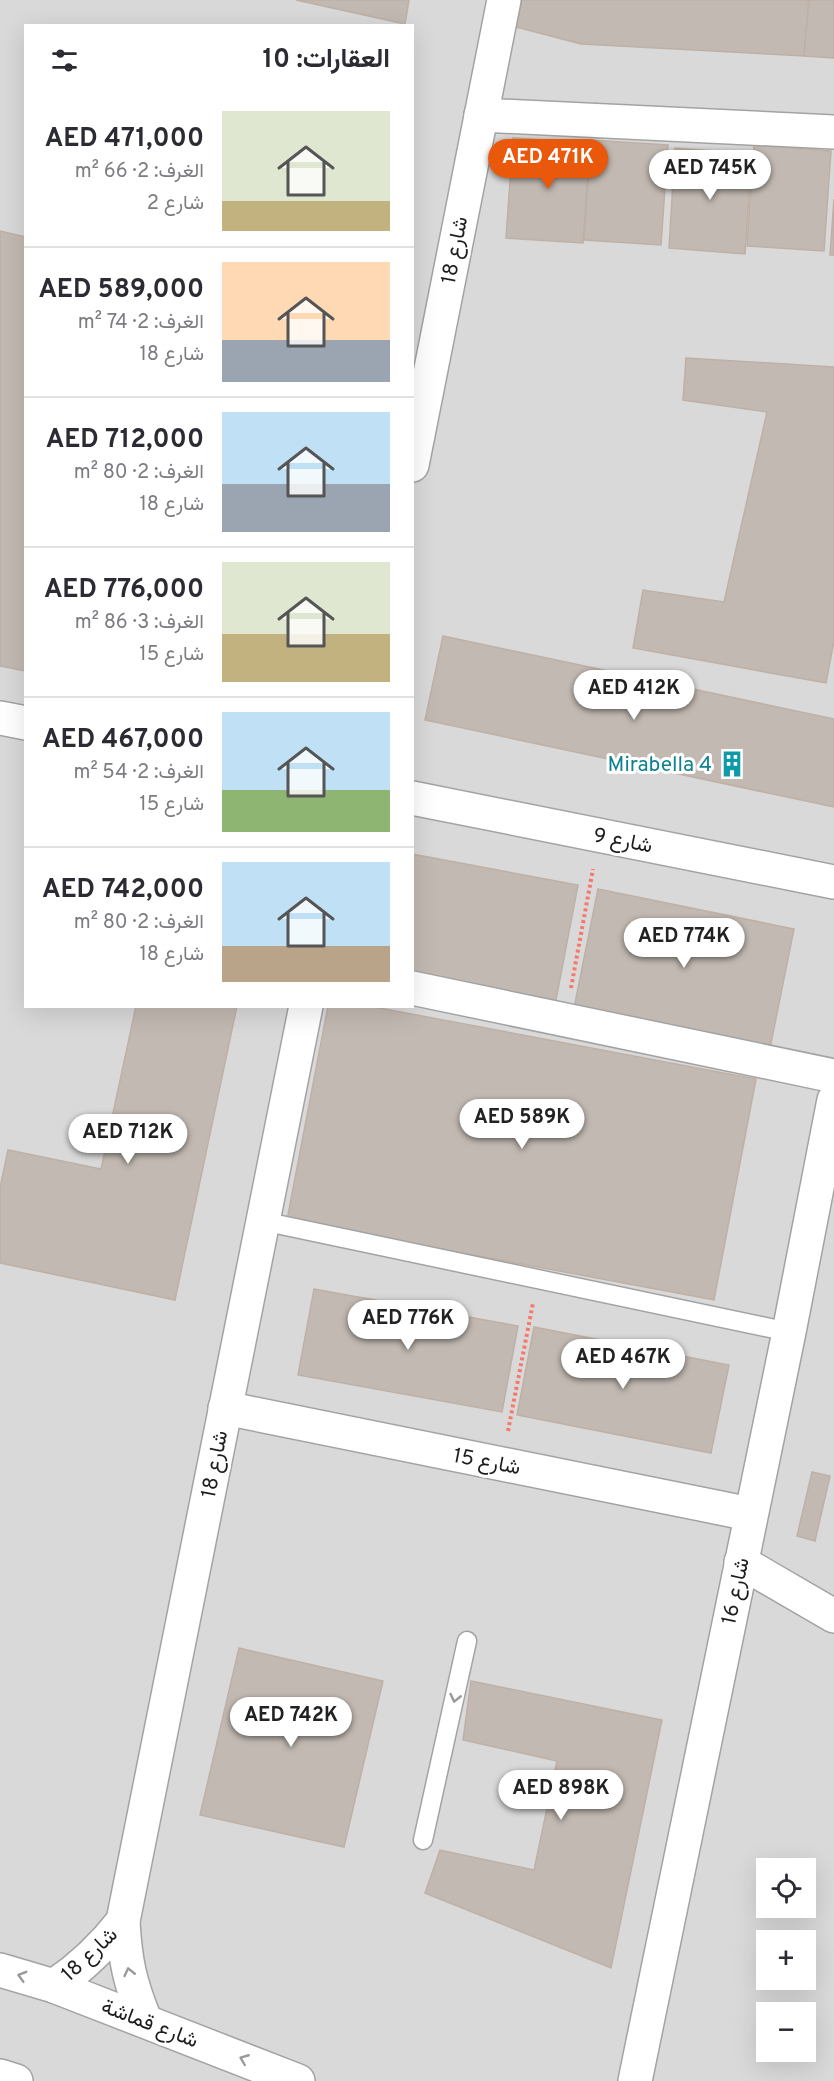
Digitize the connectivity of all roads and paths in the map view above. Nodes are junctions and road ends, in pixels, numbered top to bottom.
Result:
1 (504, 0) edge
2 (481, 115) junction
3 (834, 132) edge
4 (414, 455) edge
5 (0, 718) edge
6 (24, 723) edge
7 (414, 798) edge
8 (599, 835) junction
9 (834, 882) edge
10 (414, 988) edge
11 (306, 1008) edge
12 (565, 1020) junction
13 (834, 1076) edge
14 (834, 1100) edge
15 (262, 1221) junction
16 (537, 1278) junction
17 (789, 1332) junction
18 (225, 1408) junction
19 (501, 1464) junction
20 (750, 1514) junction
21 (741, 1562) junction
22 (834, 1616) edge
23 (468, 1641) dead end
24 (423, 1840) dead end
25 (123, 1921) junction
26 (0, 1970) edge
27 (54, 1986) junction
28 (145, 2020) junction
29 (0, 2076) edge
30 (16, 2081) edge
31 (298, 2081) edge
32 (635, 2081) edge

1 - 2 street, شارع 18
2 - 3 street
2 - 4 street, شارع 18
5 - 6 street
7 - 8 street, شارع 9
8 - 9 street, شارع 9
8 - 12 path
10 - 12 street
11 - 15 street, شارع 18
12 - 13 street
14 - 17 street, شارع 16
15 - 16 lane
15 - 18 street, شارع 18
16 - 17 lane
16 - 19 path
17 - 20 street, شارع 16
18 - 19 street, شارع 15
18 - 25 street, شارع 18
19 - 20 street, شارع 15
20 - 21 street, شارع 16
21 - 22 street
21 - 32 street, شارع 16
23 -> 24 lane
25 - 27 street, شارع 18
28 -> 25 street, شارع 18
27 -> 26 street, شارع قماشة
27 - 28 street, شارع قماشة
31 -> 28 street, شارع قماشة
29 - 30 street

